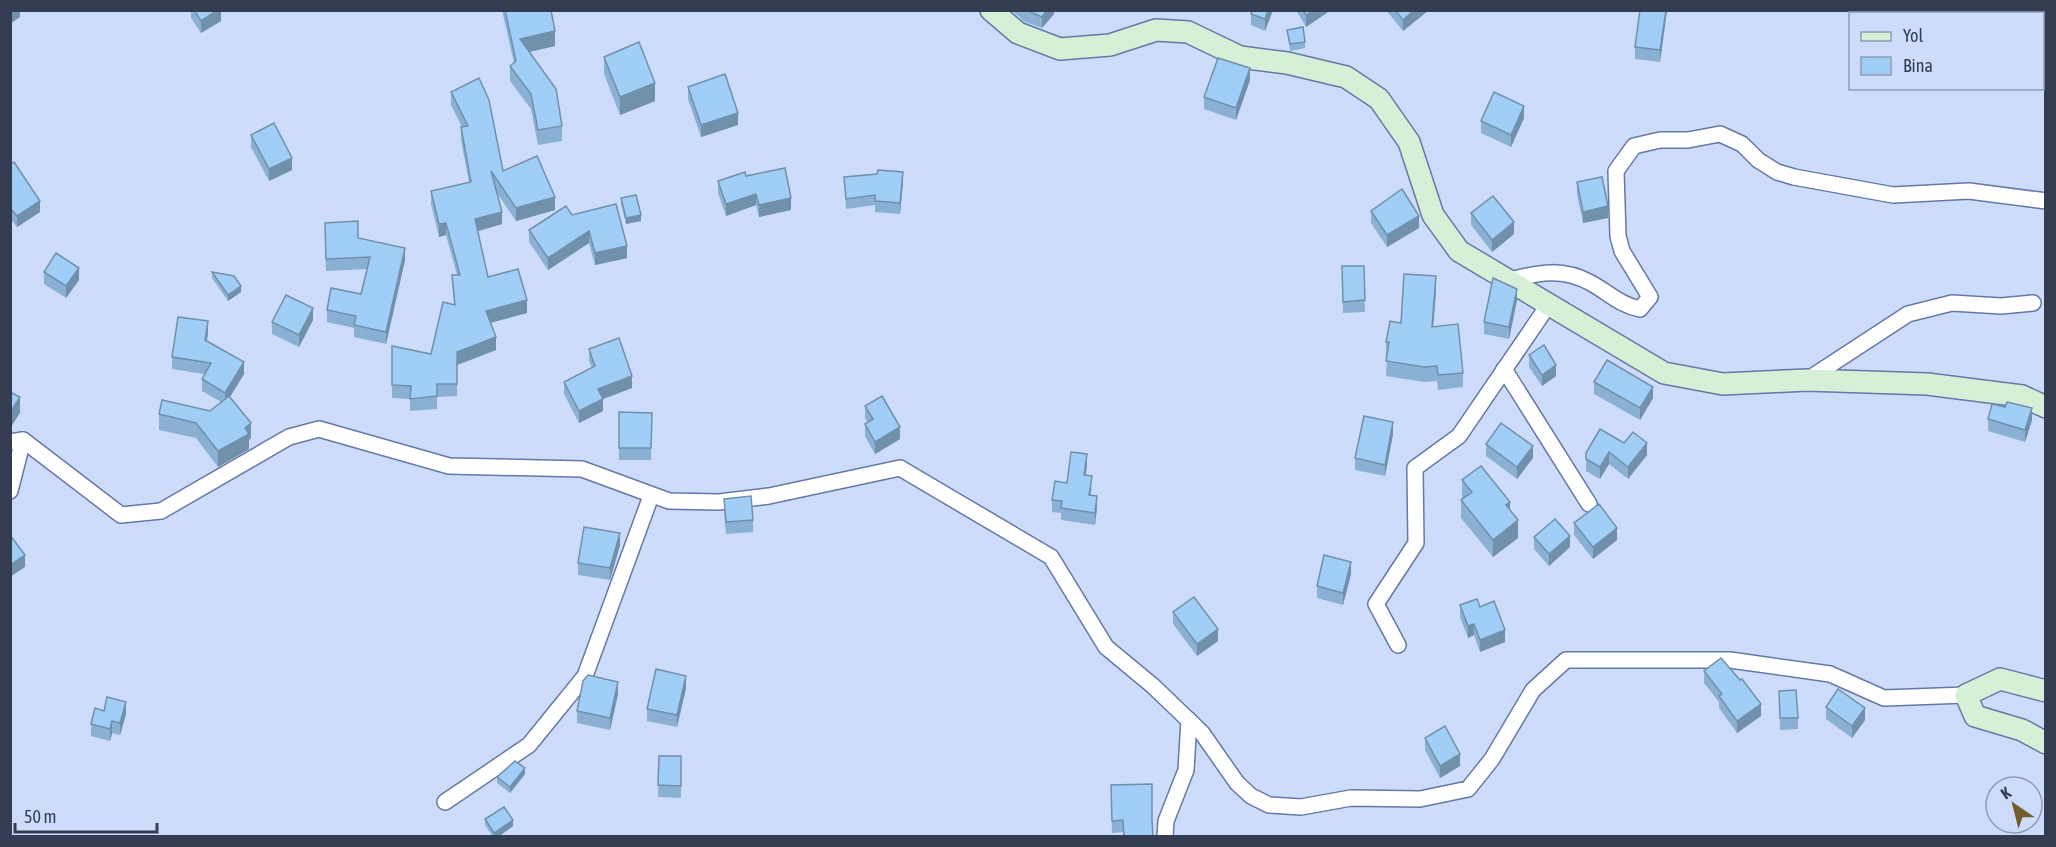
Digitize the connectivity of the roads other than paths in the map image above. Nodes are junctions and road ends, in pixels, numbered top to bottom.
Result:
1 (991, 10) edge
2 (2046, 201) edge
3 (1510, 280) junction
4 (2033, 303) dead end
5 (1549, 304) junction
6 (1504, 369) junction
7 (1807, 380) junction
8 (2046, 407) edge
9 (17, 441) edge
10 (10, 491) edge
11 (651, 495) junction
12 (1589, 504) dead end
13 (1398, 645) dead end
14 (2046, 691) edge
15 (1966, 695) junction
16 (1189, 720) junction
17 (2046, 743) edge
18 (445, 802) dead end
19 (1165, 837) edge

1 - 3 street
2 - 3 street
3 - 5 street
4 - 7 street
5 - 6 street
5 - 7 street
6 - 12 street
6 - 13 street
7 - 8 street
9 - 10 street
9 - 11 street
11 - 16 street
11 - 18 street
14 - 15 street
15 - 16 street
15 - 17 street
16 - 19 street

